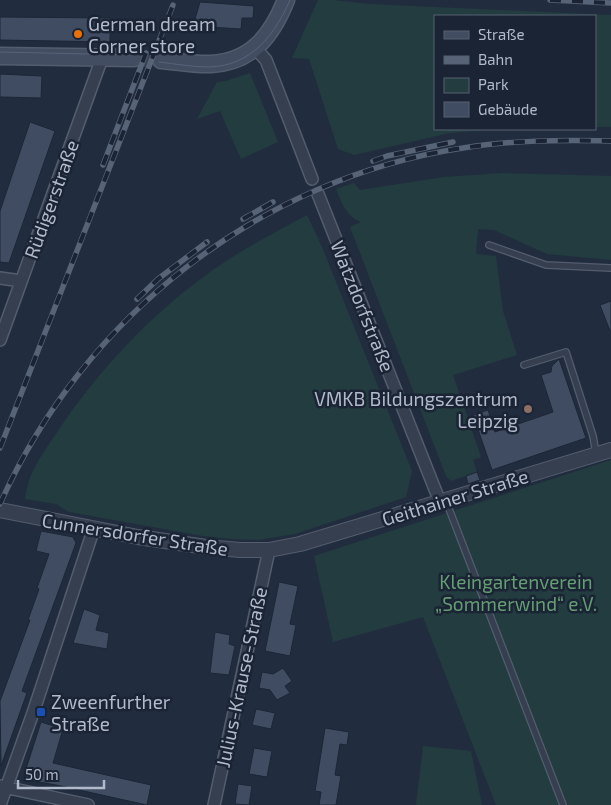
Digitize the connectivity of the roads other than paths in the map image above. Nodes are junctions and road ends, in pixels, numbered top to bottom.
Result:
1 (286, 0) edge
2 (255, 48) junction
3 (0, 56) edge
4 (102, 58) junction
5 (134, 58) tunnel mouth
6 (161, 60) tunnel mouth
7 (312, 179) dead end
8 (318, 194) dead end
9 (488, 245) dead end
10 (611, 268) edge
11 (0, 278) edge
12 (21, 281) junction
13 (0, 340) edge
14 (524, 365) dead end
15 (611, 450) edge
16 (596, 454) junction
17 (443, 501) junction
18 (0, 510) edge
19 (94, 528) junction
20 (300, 544) joint
21 (269, 550) junction
22 (3, 787) edge
23 (0, 805) edge
24 (88, 805) edge
25 (214, 805) edge
26 (563, 805) edge

1 - 2 main road
2 - 6 main road
2 - 7 street
3 - 4 main road
4 - 5 main road
4 - 12 street, Rüdigerstraße
8 - 17 street, Watzdorfstraße
9 - 10 lane
11 - 12 street
12 - 13 street, Rüdigerstraße
14 - 16 lane
15 - 16 street, Geithainer Straße
16 - 17 street, Geithainer Straße
17 - 20 street, Geithainer Straße
17 - 26 lane
18 - 19 street, Cunnersdorfer Straße
19 - 21 street, Cunnersdorfer Straße
19 - 22 street
20 - 21 street, Cunnersdorfer Straße
21 - 25 street, Julius-Krause-Straße
22 - 23 street
22 - 24 street

